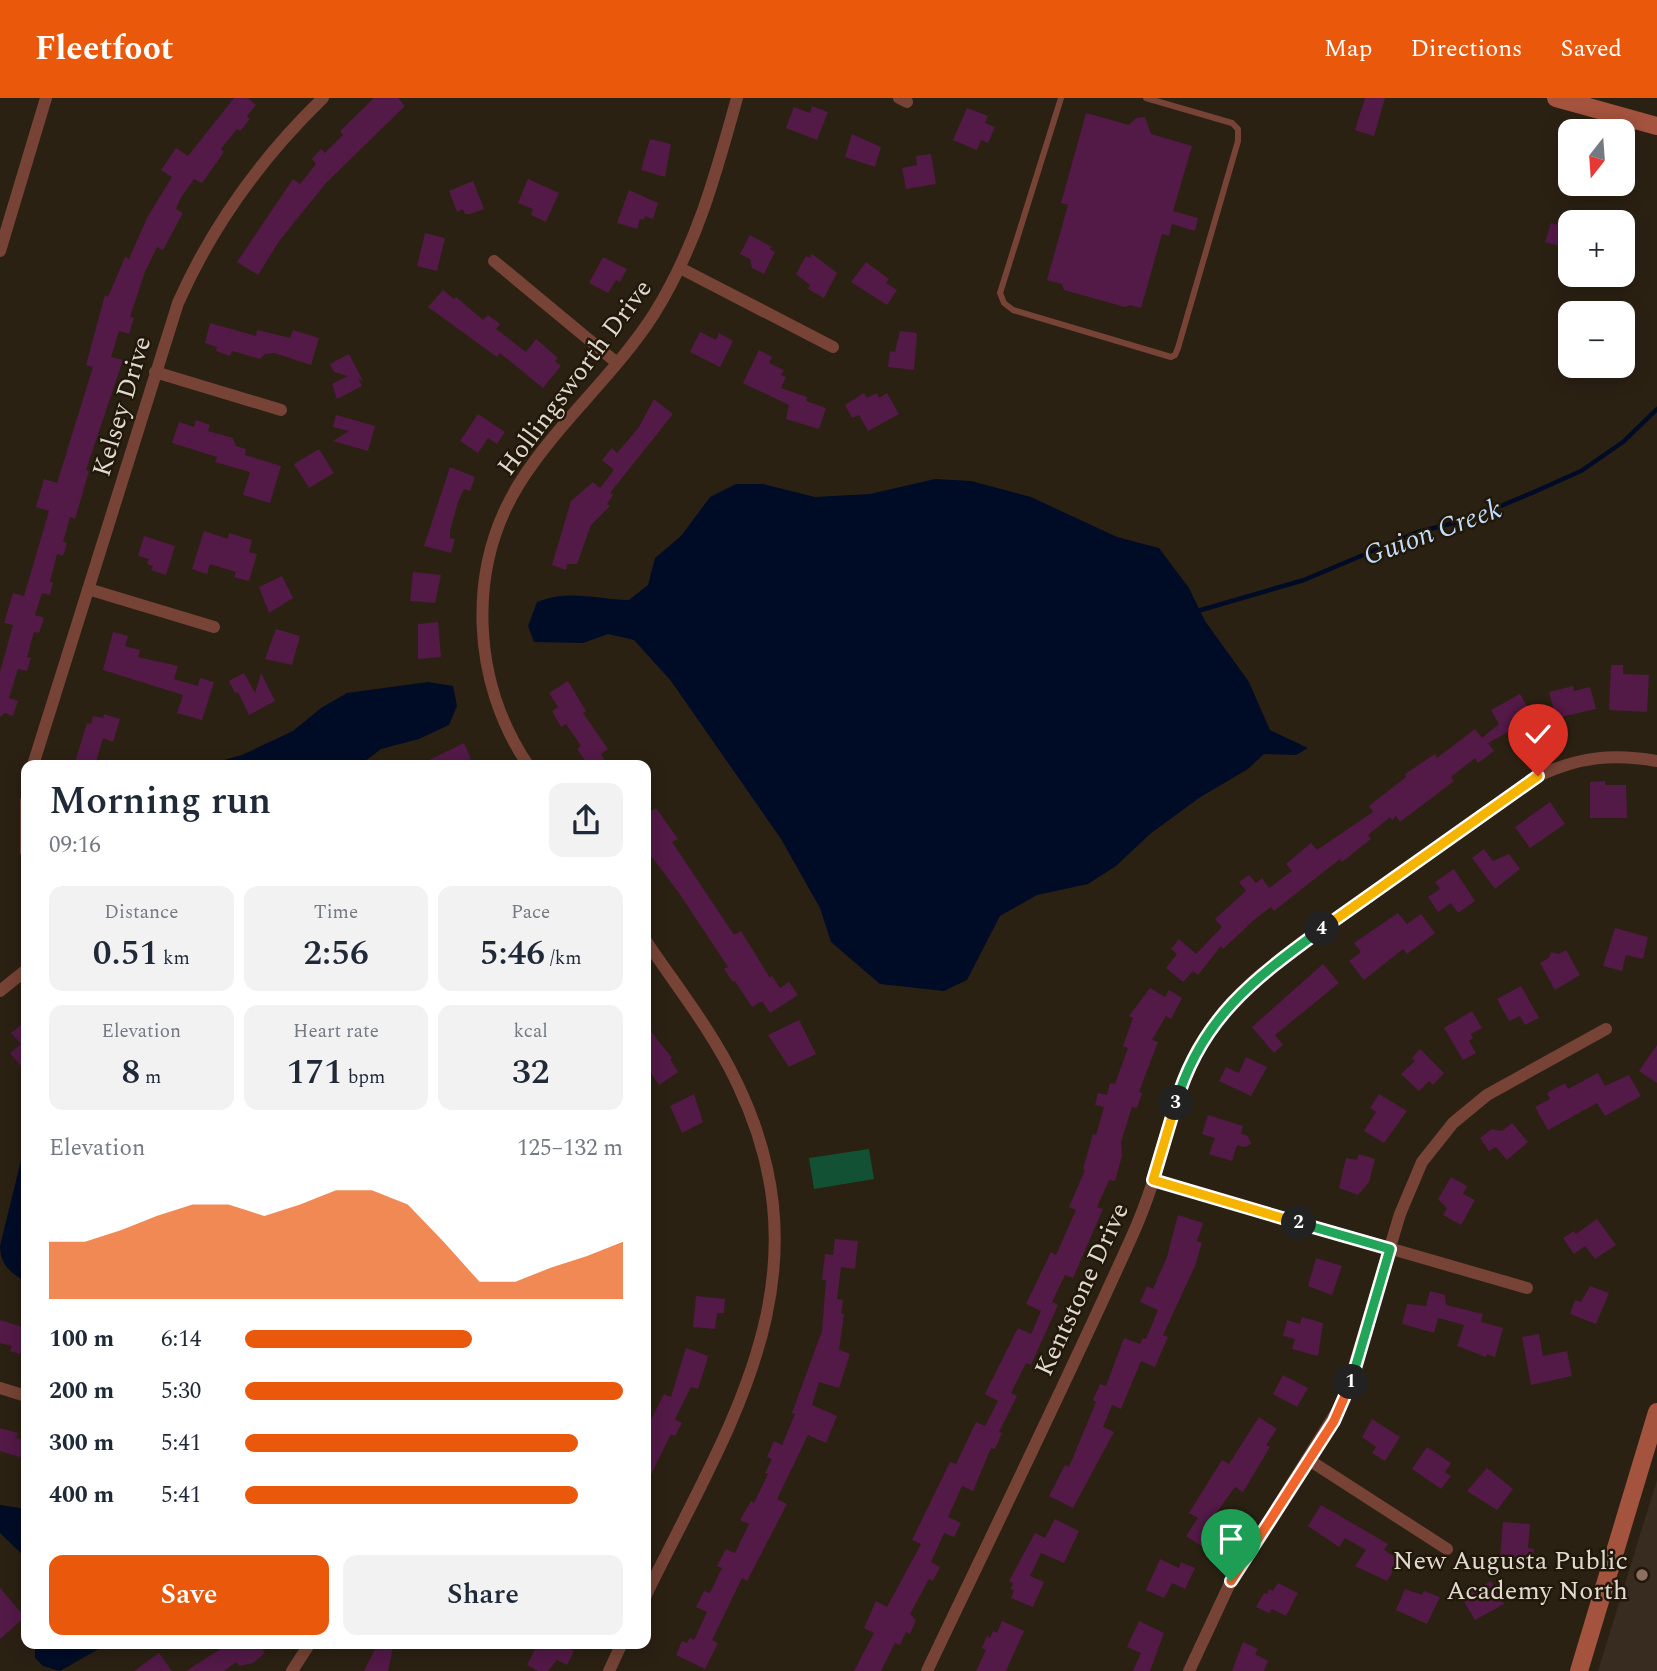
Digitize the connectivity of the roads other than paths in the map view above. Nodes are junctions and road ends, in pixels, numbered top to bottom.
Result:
1 (46, 98) edge
2 (323, 98) edge
3 (737, 98) edge
4 (1061, 98) edge
5 (1146, 98) edge
6 (1556, 98) edge
7 (1657, 127) edge
8 (0, 251) edge
9 (494, 261) dead end
10 (680, 268) junction
11 (833, 347) dead end
12 (617, 363) junction
13 (155, 372) junction
14 (281, 410) dead end
15 (88, 589) junction
16 (214, 627) dead end
17 (35, 760) edge
18 (525, 760) edge
19 (1657, 761) edge
20 (651, 948) edge
21 (21, 974) edge
22 (0, 991) edge
23 (1606, 1028) dead end
24 (1153, 1180) junction
25 (1390, 1249) junction
26 (1527, 1288) dead end
27 (0, 1388) edge
28 (21, 1394) edge
29 (1657, 1412) edge
30 (1309, 1460) junction
31 (1447, 1549) dead end
32 (651, 1581) edge
33 (306, 1649) edge
34 (619, 1649) edge
35 (292, 1671) edge
36 (609, 1671) edge
37 (927, 1671) edge
38 (1189, 1671) edge
39 (1579, 1671) edge

1 - 8 street
2 - 13 street, Kelsey Drive
3 - 10 street, Hollingsworth Drive
4 - 5 lane
6 - 7 street
9 - 12 street
10 - 11 street
10 - 12 street, Hollingsworth Drive
12 - 18 street, Hollingsworth Drive
13 - 14 street
13 - 15 street, Kelsey Drive
15 - 16 street
15 - 17 street, Kelsey Drive
19 - 24 street, Kentstone Drive
20 - 32 street
21 - 22 street
23 - 25 street
24 - 25 street
24 - 37 street, Kentstone Drive
25 - 26 street
25 - 30 street
27 - 28 street
29 - 39 street
30 - 31 street
30 - 38 street
33 - 35 street
34 - 36 street

